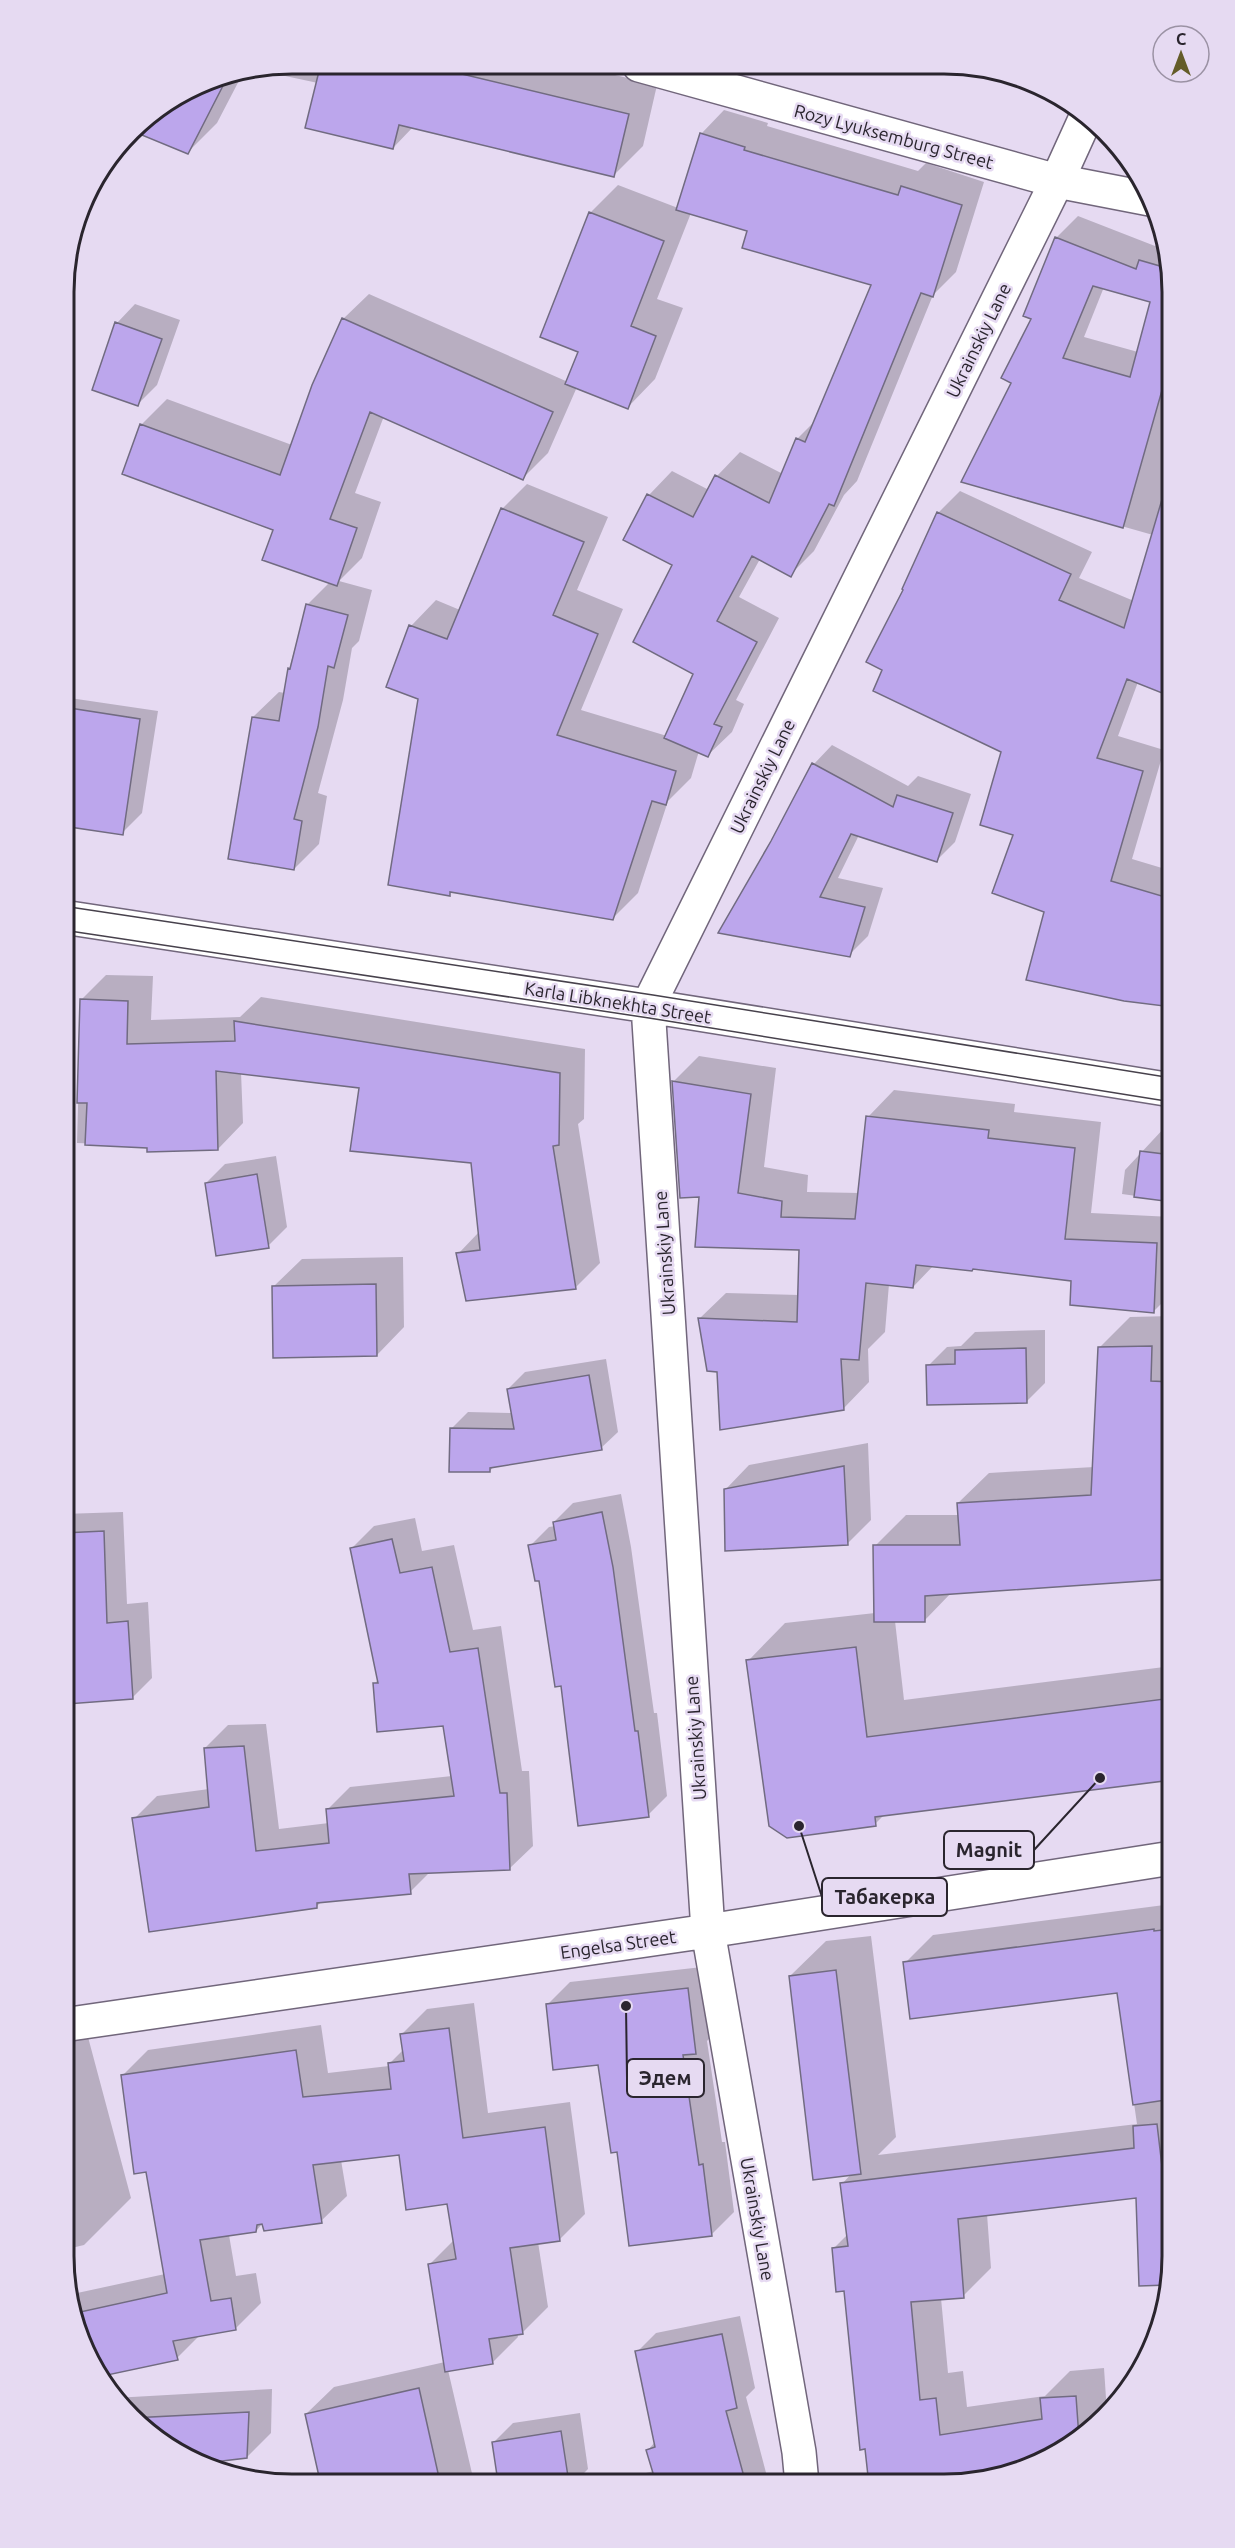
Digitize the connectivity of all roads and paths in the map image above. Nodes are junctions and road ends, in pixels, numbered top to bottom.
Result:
1 (671, 74) edge
2 (1083, 124) edge
3 (1057, 181) junction
4 (1140, 197) edge
5 (74, 919) edge
6 (648, 1006) junction
7 (1162, 1088) edge
8 (1162, 1860) edge
9 (708, 1931) junction
10 (74, 2023) edge
11 (801, 2474) edge

1 - 3 street, Rozy Lyuksemburg Street
2 - 3 street, Ukrainskiy Lane
3 - 4 street, Rozy Lyuksemburg Street
3 - 6 street, Ukrainskiy Lane
5 - 6 street, Karla Libknekhta Street
6 - 7 street, Karla Libknekhta Street
6 - 9 street, Ukrainskiy Lane
8 - 9 street, Engelsa Street
9 - 10 street, Engelsa Street
9 - 11 street, Ukrainskiy Lane

